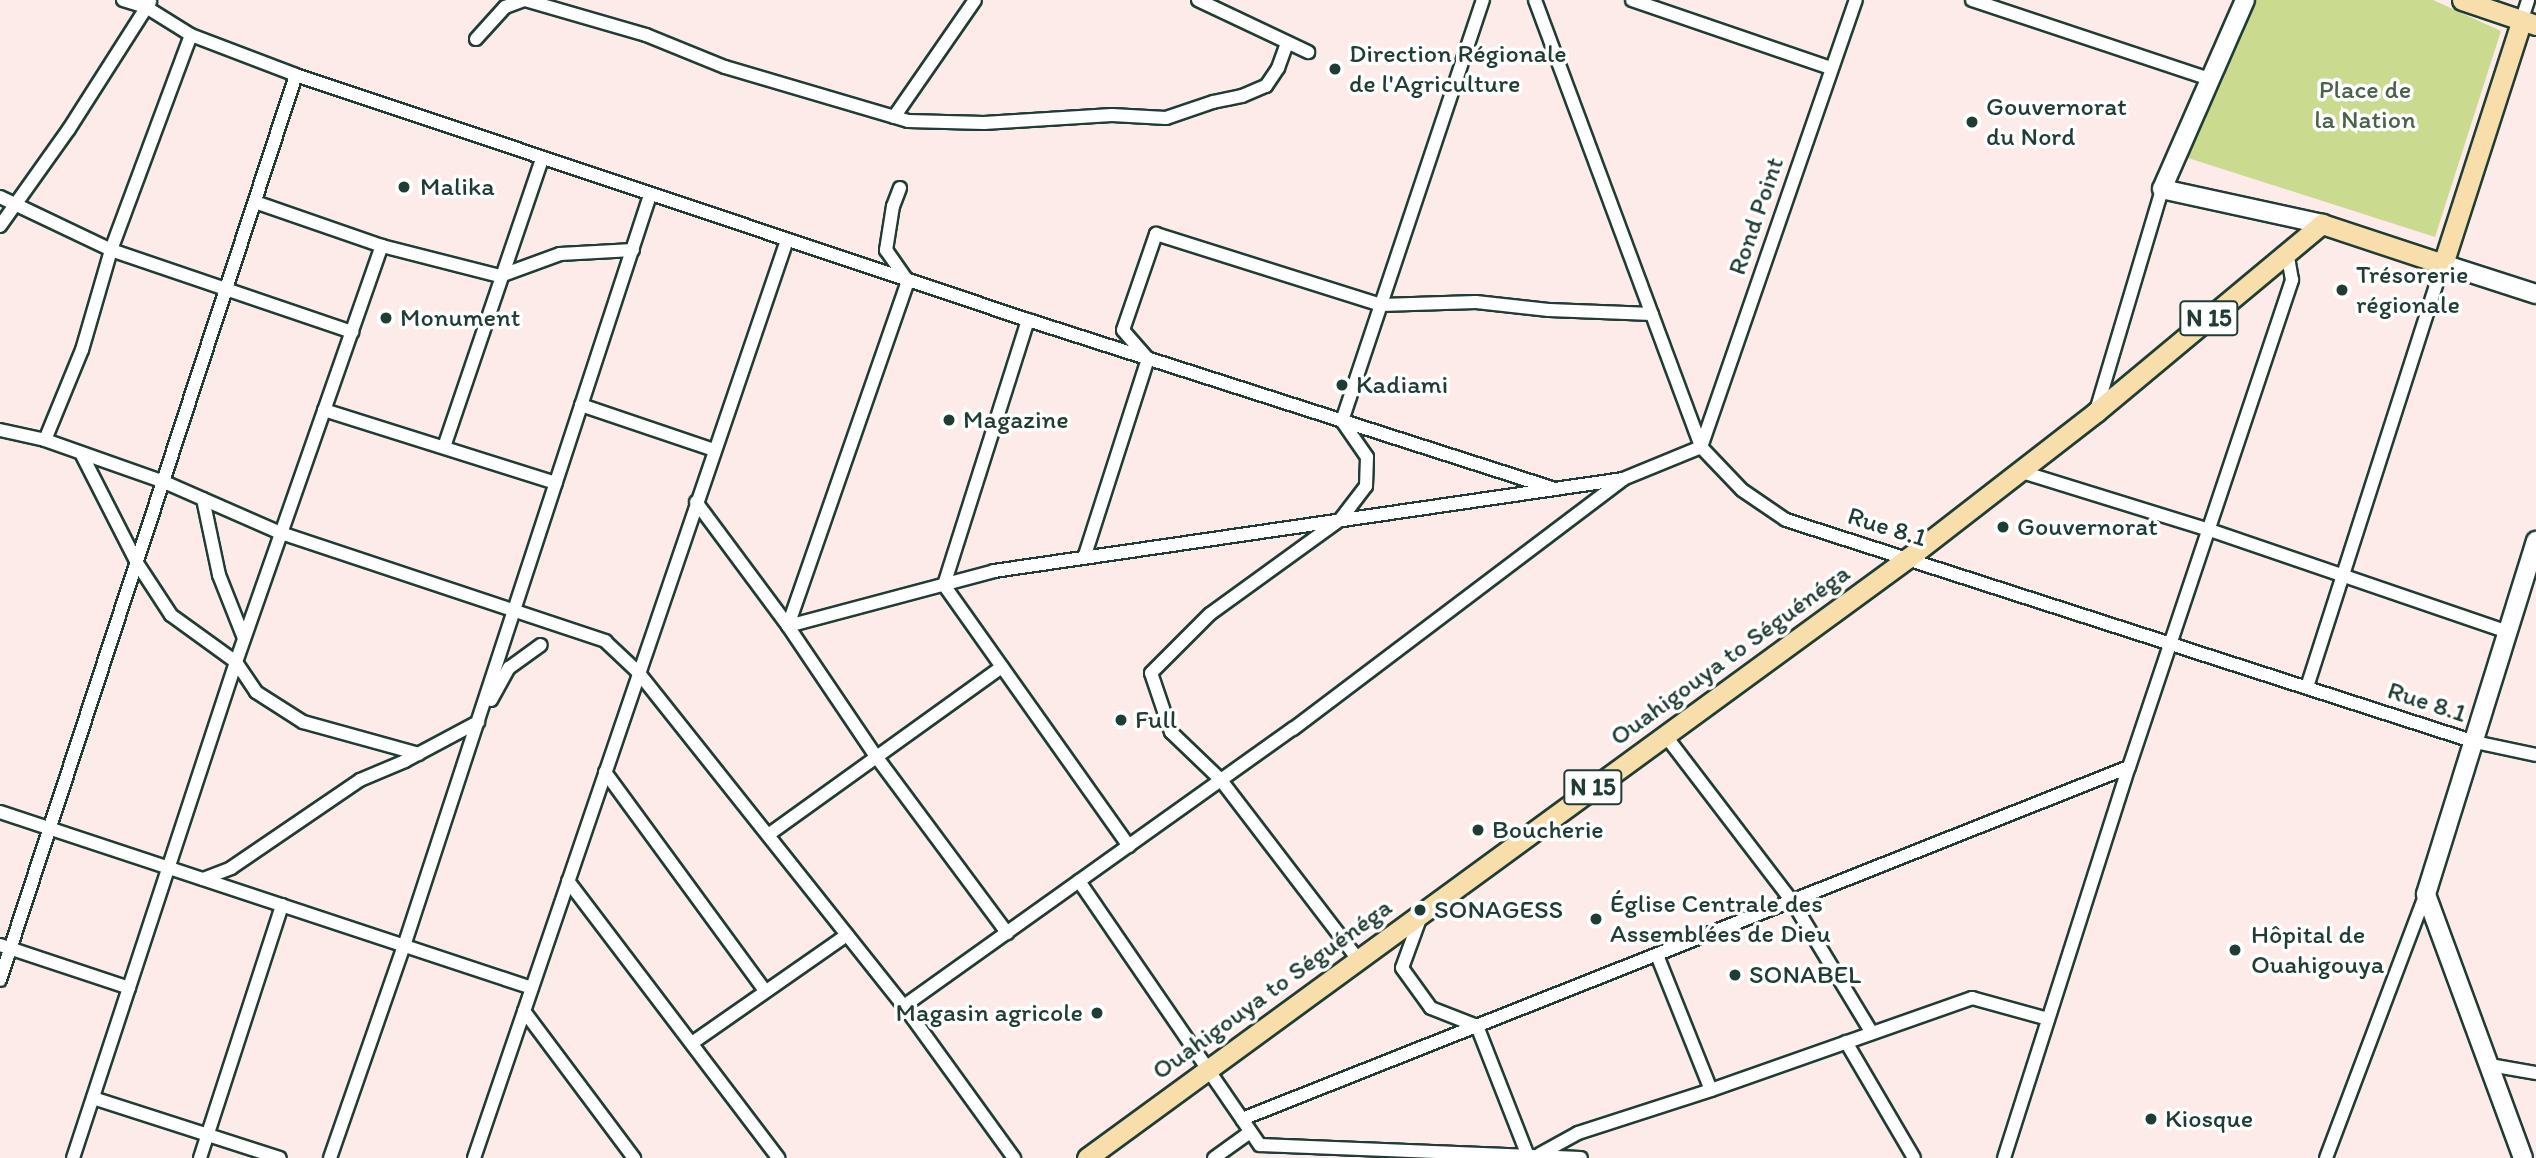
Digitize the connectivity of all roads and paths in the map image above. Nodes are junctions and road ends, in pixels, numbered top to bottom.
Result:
1 (123, 0) edge
2 (525, 0) edge
3 (975, 0) edge
4 (1198, 0) edge
5 (1483, 0) edge
6 (1535, 0) edge
7 (1632, 0) edge
8 (1856, 0) edge
9 (1972, 0) edge
10 (2245, 0) edge
11 (2462, 0) edge
12 (2528, 0) edge
13 (149, 3) edge
14 (2529, 23) edge
15 (191, 35) junction
16 (476, 39) dead end
17 (1287, 43) junction
18 (1308, 52) dead end
19 (1831, 68) junction
20 (296, 75) junction
21 (2210, 79) junction
22 (894, 117) junction
23 (542, 159) junction
24 (900, 188) dead end
25 (2162, 189) junction
26 (650, 195) junction
27 (0, 197) edge
28 (256, 202) junction
29 (14, 203) junction
30 (2322, 224) junction
31 (0, 226) edge
32 (786, 240) junction
33 (382, 246) junction
34 (111, 250) junction
35 (633, 250) junction
36 (2287, 253) junction
37 (2443, 264) junction
38 (500, 276) junction
39 (908, 281) junction
40 (227, 288) junction
41 (2536, 295) edge
42 (1381, 305) junction
43 (1652, 314) junction
44 (1028, 320) junction
45 (352, 332) junction
46 (1148, 359) junction
47 (581, 405) junction
48 (324, 410) junction
49 (2096, 412) junction
50 (1342, 421) junction
51 (0, 430) edge
52 (45, 440) junction
53 (444, 447) junction
54 (1701, 447) junction
55 (714, 450) junction
56 (81, 453) junction
57 (2019, 471) junction
58 (1623, 479) junction
59 (163, 482) junction
60 (556, 483) junction
61 (1556, 489) junction
62 (203, 499) junction
63 (696, 502) junction
64 (1340, 520) junction
65 (2210, 530) junction
66 (281, 533) junction
67 (2536, 541) edge
68 (1084, 558) junction
69 (1908, 558) junction
70 (137, 563) junction
71 (2343, 575) junction
72 (944, 585) junction
73 (514, 612) junction
74 (788, 626) junction
75 (2508, 632) junction
76 (244, 638) junction
77 (2172, 644) junction
78 (541, 645) dead end
79 (236, 662) junction
80 (1002, 667) junction
81 (638, 672) junction
82 (2307, 687) junction
83 (477, 723) junction
84 (1665, 735) junction
85 (2475, 742) junction
86 (419, 754) junction
87 (875, 755) junction
88 (2536, 755) edge
89 (2129, 767) junction
90 (605, 772) junction
91 (1221, 780) junction
92 (0, 812) edge
93 (51, 829) junction
94 (768, 835) junction
95 (1129, 846) junction
96 (169, 867) junction
97 (203, 879) junction
98 (568, 881) junction
99 (1079, 881) junction
100 (2426, 894) junction
101 (1792, 901) junction
102 (282, 905) junction
103 (1422, 912) junction
104 (1007, 933) junction
105 (847, 935) junction
106 (404, 946) junction
107 (5, 947) edge
108 (1657, 955) junction
109 (1357, 958) junction
110 (0, 980) edge
111 (129, 988) junction
112 (532, 988) junction
113 (765, 991) junction
114 (904, 1006) junction
115 (524, 1011) junction
116 (2048, 1019) junction
117 (1477, 1026) junction
118 (1872, 1032) junction
119 (1846, 1042) junction
120 (692, 1043) junction
121 (2490, 1065) junction
122 (1208, 1069) junction
123 (2536, 1073) edge
124 (1711, 1090) junction
125 (93, 1098) junction
126 (1242, 1119) junction
127 (1250, 1132) junction
128 (207, 1135) junction
129 (1262, 1152) edge
130 (770, 1155) edge
131 (1533, 1155) junction
132 (1470, 1156) edge
133 (73, 1158) edge
134 (200, 1158) edge
135 (279, 1158) edge
136 (330, 1158) edge
137 (474, 1158) edge
138 (634, 1158) edge
139 (1014, 1158) edge
140 (1087, 1158) edge
141 (1214, 1158) edge
142 (1581, 1158) edge
143 (1914, 1158) edge
144 (2004, 1158) edge
145 (2326, 1158) edge
146 (2523, 1158) edge

1 - 13 street
2 - 16 street
2 - 22 street
3 - 22 street
4 - 17 street
5 - 42 street
6 - 43 street, Rue 8.1
7 - 19 street
8 - 19 street, Rond Point
9 - 21 street
10 - 21 main road
11 - 14 main road
12 - 14 street
13 - 15 street
13 - 29 street
14 - 37 main road
15 - 20 street
15 - 34 street
17 - 18 street
17 - 22 street
19 - 54 street, Rond Point
20 - 23 street
20 - 28 street
21 - 25 main road
23 - 26 street
23 - 38 street
24 - 39 street
25 - 30 main road
25 - 49 street
26 - 32 street
26 - 35 street
27 - 29 street
28 - 33 street
28 - 40 street
29 - 31 street
29 - 34 street
30 - 36 main road, Ouahigouya to Séguénéga / N 15
30 - 37 main road
32 - 39 street
32 - 55 street
33 - 38 street
33 - 45 street
34 - 40 street
34 - 52 street
35 - 38 street
35 - 47 street
36 - 49 main road, Ouahigouya to Séguénéga / N 15
36 - 65 street
37 - 41 main road
37 - 71 street
38 - 53 street
39 - 44 street
39 - 74 street
40 - 45 street
40 - 59 street
42 - 43 street
42 - 46 street
42 - 50 street
43 - 54 street, Rue 8.1
44 - 46 street
44 - 72 street
45 - 48 street
46 - 50 street
46 - 68 street
47 - 55 street
47 - 60 street
48 - 53 street
48 - 66 street
49 - 57 main road, Ouahigouya to Séguénéga / N 15
50 - 61 street
50 - 64 street
51 - 52 street
52 - 56 street
53 - 60 street
54 - 58 street
54 - 69 street, Rue 8.1
55 - 63 street
56 - 59 street
56 - 70 street
57 - 65 street
57 - 69 main road, Ouahigouya to Séguénéga / N 15
58 - 61 street
58 - 91 street
59 - 62 street
59 - 70 street
60 - 73 street
61 - 64 street
62 - 66 street
62 - 76 street
63 - 74 street
63 - 81 street
64 - 68 street
64 - 91 street
65 - 71 street
65 - 77 street
66 - 73 street
66 - 76 street
67 - 75 main road
68 - 72 street
69 - 77 street, Rue 8.1
69 - 84 main road, Ouahigouya to Séguénéga / N 15
70 - 79 street
70 - 93 street
71 - 75 street
71 - 82 street
72 - 74 street
72 - 80 street
73 - 81 street
73 - 83 street
74 - 87 street
75 - 85 main road
76 - 79 street
77 - 82 street, Rue 8.1
77 - 89 street
78 - 83 street
79 - 86 street
79 - 96 street
80 - 87 street
80 - 95 street
81 - 90 street
81 - 94 street
82 - 85 street, Rue 8.1
83 - 86 street
83 - 106 street
84 - 101 street
84 - 103 main road, Ouahigouya to Séguénéga / N 15
85 - 88 street, Rue 8.1
85 - 100 main road
86 - 97 street
87 - 94 street
87 - 104 street
89 - 101 street
89 - 116 street
90 - 98 street
90 - 113 street
91 - 95 street
91 - 109 street
92 - 93 street
93 - 96 street
93 - 107 street
94 - 105 street
95 - 99 street
96 - 97 street
96 - 111 street
97 - 102 street
98 - 112 street
98 - 120 street
99 - 104 street
99 - 122 street
100 - 121 main road
100 - 145 street
101 - 108 street
101 - 118 street
102 - 106 street
102 - 128 street
103 - 109 main road, Ouahigouya to Séguénéga / N 15
103 - 117 street
104 - 114 street
105 - 113 street
105 - 114 street
106 - 112 street
106 - 136 street
107 - 110 street
107 - 111 street
108 - 117 street
108 - 124 street
109 - 122 main road, Ouahigouya to Séguénéga / N 15
111 - 125 street
112 - 115 street
113 - 120 street
114 - 139 street
115 - 137 street
115 - 138 street
116 - 118 street
116 - 144 street
117 - 126 street
117 - 131 street
118 - 119 street
119 - 124 street
119 - 143 street
120 - 130 street
121 - 123 street
121 - 146 main road
122 - 126 street
122 - 140 main road, Ouahigouya to Séguénéga / N 15
124 - 131 street
125 - 128 street
125 - 133 street
126 - 127 street
127 - 129 street
127 - 141 street
128 - 134 street
128 - 135 street
129 - 132 street
131 - 132 street
131 - 142 street

